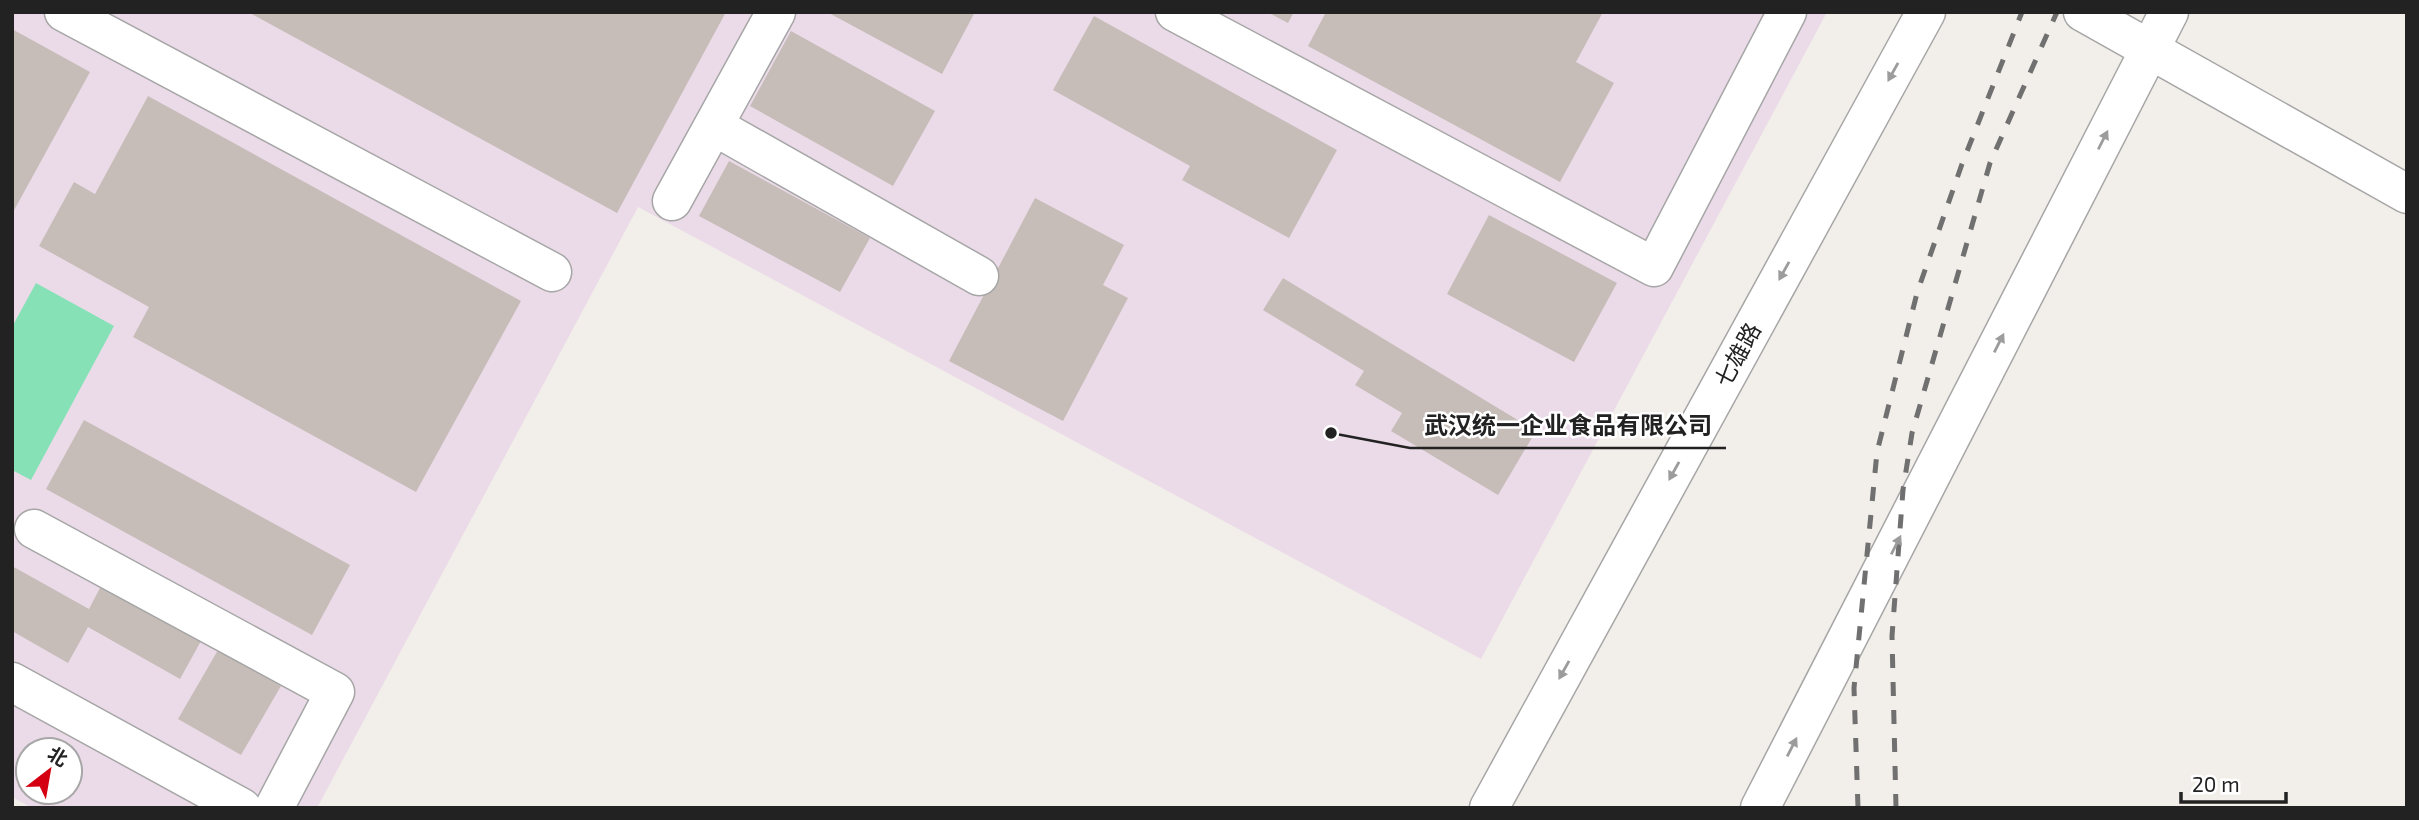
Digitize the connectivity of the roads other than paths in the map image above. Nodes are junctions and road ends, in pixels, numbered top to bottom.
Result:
1 (64, 12) edge
2 (776, 12) edge
3 (1175, 12) edge
4 (1787, 12) edge
5 (1926, 12) edge
6 (2083, 12) edge
7 (2169, 12) edge
8 (2150, 49) junction
9 (714, 126) junction
10 (2407, 194) edge
11 (672, 201) dead end
12 (552, 272) dead end
13 (979, 276) dead end
14 (34, 528) dead end
15 (12, 682) edge
16 (242, 808) edge
17 (274, 808) edge
18 (1489, 808) edge
19 (1760, 808) edge

1 - 12 street
2 - 9 street
3 - 4 street
5 -> 18 street, 七雄路
6 - 8 street
7 - 8 street
8 - 10 street
19 -> 8 street
9 - 11 street
9 - 13 street
14 - 17 street
15 - 16 street

